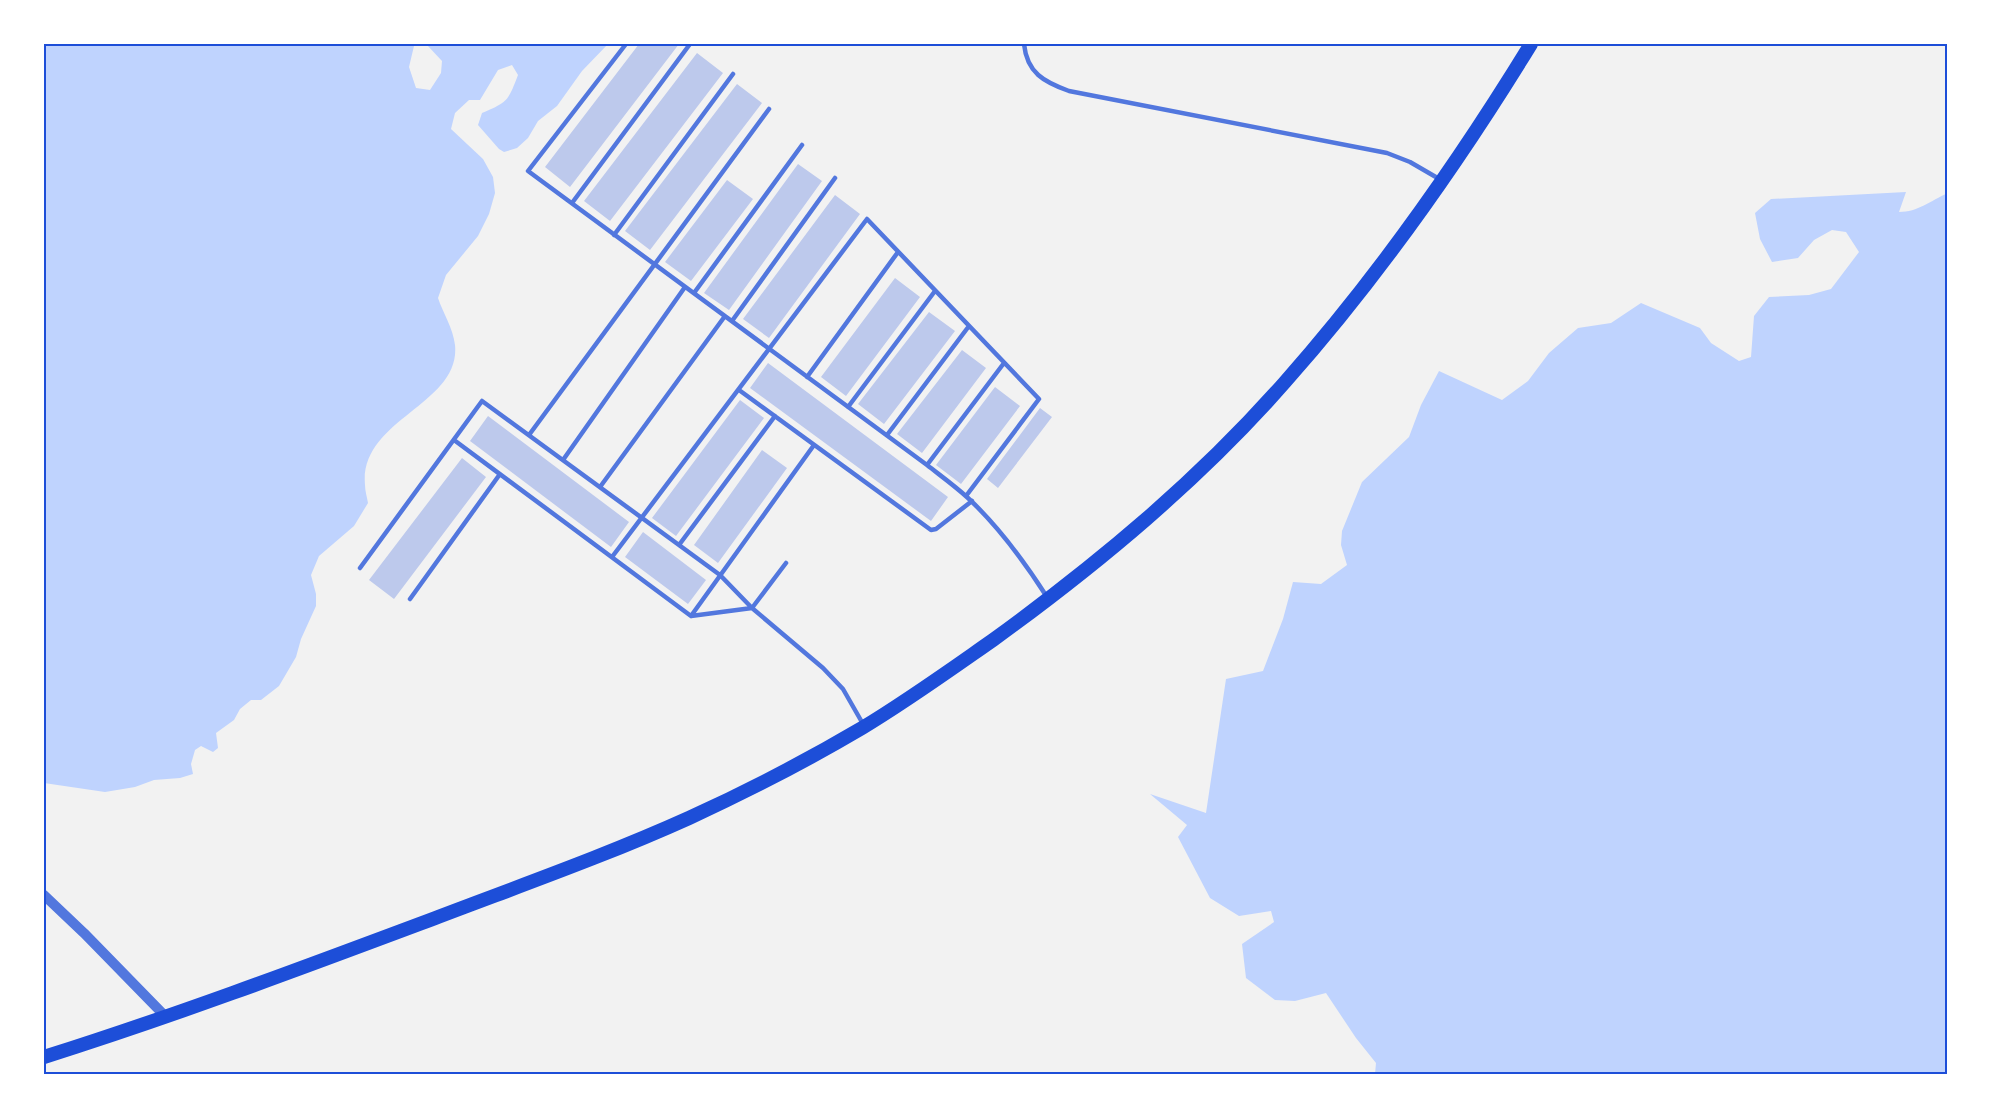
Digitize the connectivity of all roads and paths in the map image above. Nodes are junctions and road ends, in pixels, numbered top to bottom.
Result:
1 (626, 44) edge
2 (690, 44) edge
3 (1024, 44) edge
4 (1531, 44) edge
5 (733, 74) dead end
6 (769, 109) dead end
7 (802, 145) dead end
8 (835, 178) dead end
9 (1443, 181) junction
10 (572, 203) junction
11 (615, 235) junction
12 (898, 252) junction
13 (654, 264) junction
14 (685, 287) junction
15 (935, 291) junction
16 (694, 293) junction
17 (725, 316) junction
18 (732, 321) junction
19 (969, 326) junction
20 (769, 349) junction
21 (1004, 363) junction
22 (807, 377) junction
23 (739, 390) junction
24 (848, 407) junction
25 (775, 416) junction
26 (529, 435) junction
27 (887, 435) junction
28 (454, 440) junction
29 (814, 445) junction
30 (563, 460) junction
31 (927, 465) junction
32 (500, 474) junction
33 (600, 487) junction
34 (966, 496) junction
35 (972, 501) junction
36 (642, 518) junction
37 (680, 545) junction
38 (612, 557) junction
39 (786, 562) dead end
40 (360, 568) dead end
41 (720, 575) junction
42 (410, 599) dead end
43 (1049, 599) junction
44 (752, 608) junction
45 (692, 616) junction
46 (864, 726) junction
47 (44, 895) edge
48 (165, 1016) junction
49 (44, 1057) edge

1 - 10 lane
2 - 10 lane
3 - 9 lane
4 - 9 main road
5 - 11 lane
6 - 13 lane
7 - 16 lane
8 - 18 lane
9 - 43 main road
10 - 11 lane
11 - 13 lane
12 - 15 lane
12 - 20 lane
12 - 22 lane
13 - 14 lane
13 - 26 lane
14 - 16 lane
14 - 30 lane
15 - 19 lane
15 - 24 lane
16 - 17 lane
17 - 18 lane
17 - 33 lane
18 - 20 lane
19 - 21 lane
19 - 27 lane
20 - 22 lane
20 - 23 lane
21 - 31 lane
21 - 34 lane
22 - 24 lane
23 - 25 lane
23 - 36 lane
24 - 27 lane
25 - 29 lane
25 - 37 lane
26 - 28 lane
26 - 30 lane
27 - 31 lane
28 - 32 lane
28 - 40 lane
29 - 35 lane
29 - 41 lane
30 - 33 lane
31 - 34 lane
32 - 38 lane
32 - 42 lane
33 - 36 lane
34 - 35 lane
35 - 43 lane
36 - 37 lane
36 - 38 lane
37 - 41 lane
38 - 45 lane
39 - 44 lane
41 - 44 lane
41 - 45 lane
43 - 46 main road
44 - 45 lane
44 - 46 lane
46 - 48 main road
47 - 48 street
48 - 49 main road

